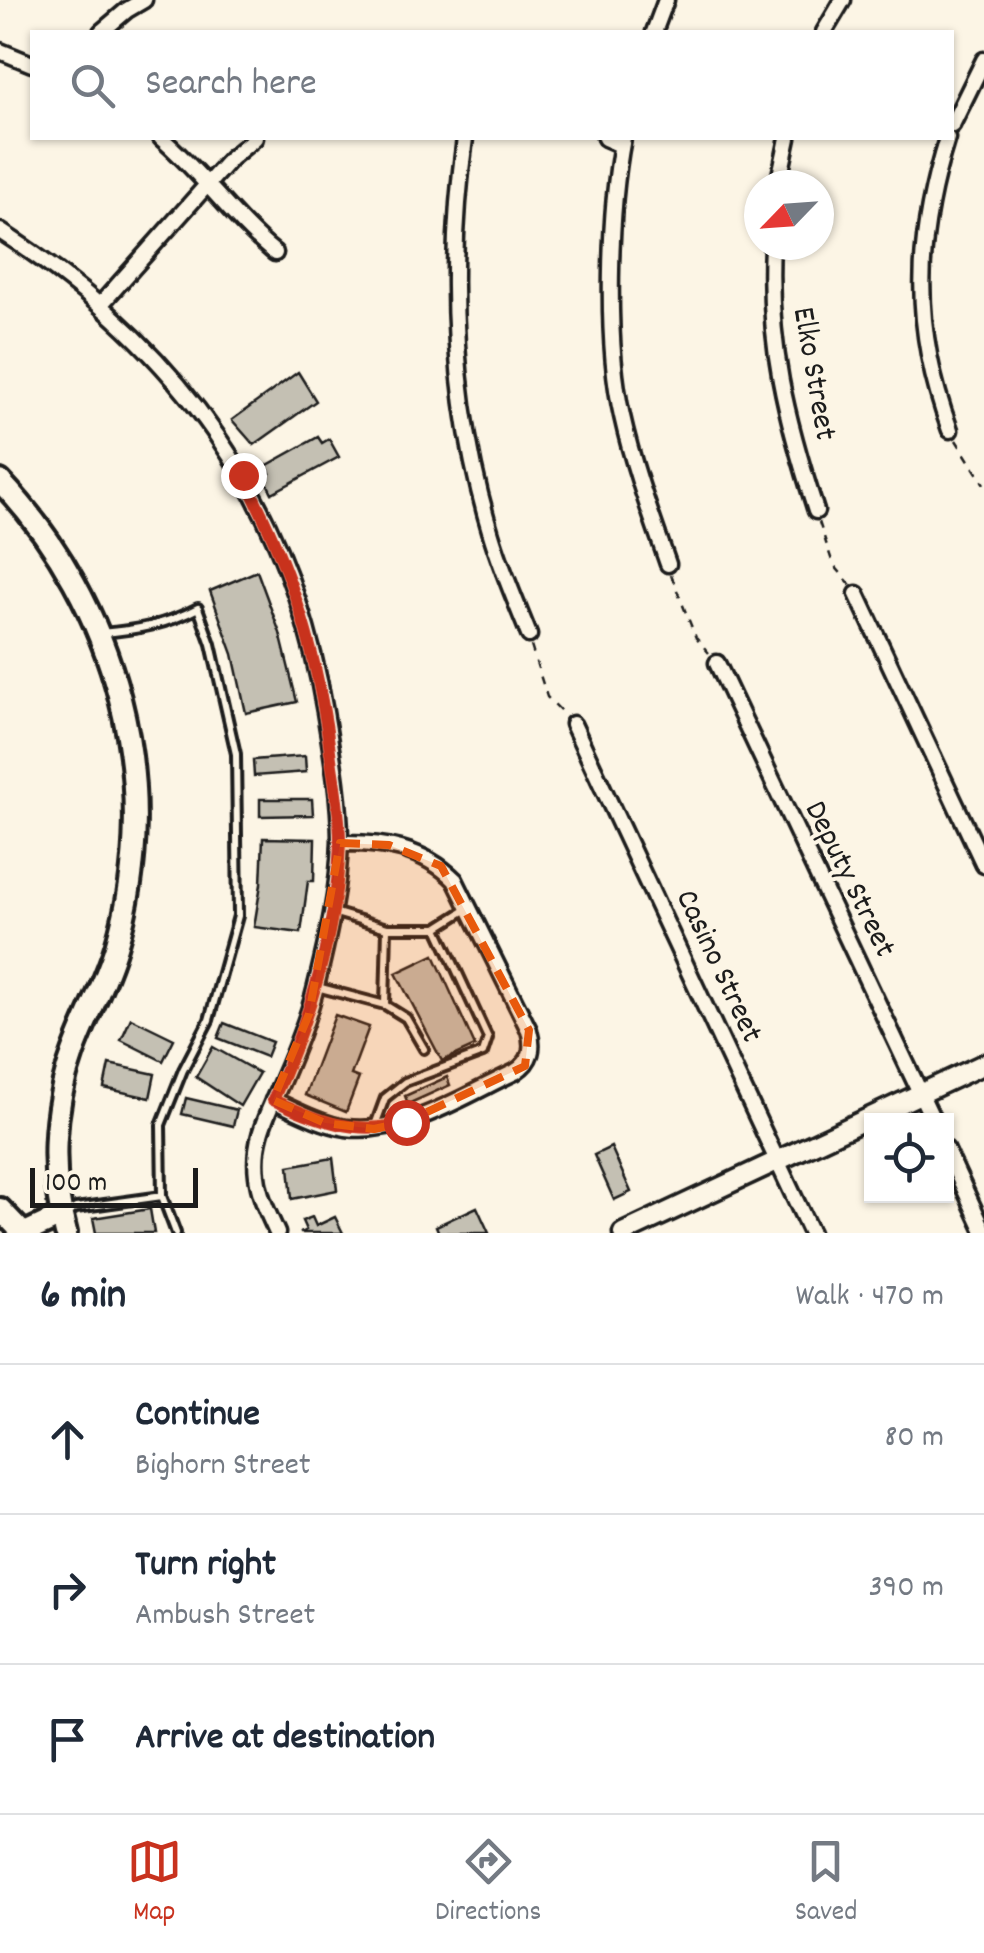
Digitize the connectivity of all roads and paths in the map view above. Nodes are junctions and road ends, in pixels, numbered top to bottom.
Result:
1 (144, 0) edge
2 (666, 0) edge
3 (843, 0) edge
4 (104, 30) edge
5 (655, 30) edge
6 (825, 30) edge
7 (0, 52) edge
8 (984, 60) edge
9 (30, 63) edge
10 (954, 121) edge
11 (163, 140) edge
12 (253, 140) edge
13 (465, 140) edge
14 (788, 140) edge
15 (946, 140) edge
16 (622, 141) edge
17 (781, 170) edge
18 (207, 185) junction
19 (0, 231) edge
20 (274, 252) dead end
21 (772, 260) edge
22 (101, 304) junction
23 (950, 430) joint
24 (0, 481) edge
25 (984, 484) edge
26 (816, 511) joint
27 (668, 564) joint
28 (857, 594) joint
29 (99, 634) junction
30 (528, 635) joint
31 (717, 663) joint
32 (573, 724) joint
33 (340, 843) junction
34 (984, 866) edge
35 (470, 907) junction
36 (332, 912) junction
37 (386, 928) junction
38 (437, 928) junction
39 (316, 987) junction
40 (385, 1005) junction
41 (424, 1048) dead end
42 (984, 1064) edge
43 (921, 1094) junction
44 (273, 1100) junction
45 (930, 1113) edge
46 (374, 1129) junction
47 (778, 1160) junction
48 (954, 1167) edge
49 (162, 1196) junction
50 (0, 1209) edge
51 (64, 1224) edge
52 (633, 1231) edge
53 (984, 1231) edge
54 (24, 1233) edge
55 (176, 1233) edge
56 (277, 1233) edge
57 (811, 1233) edge

1 - 4 street
2 - 5 street
3 - 6 street
7 - 9 street
8 - 10 street
11 - 18 street
12 - 18 street
13 - 30 street
14 - 17 street
15 - 23 street
16 - 27 street
18 - 20 street
18 - 22 street
19 - 22 street
21 - 26 street, Elko Street
22 - 33 street
23 - 25 path
24 - 29 main road
26 - 28 path
27 - 31 path
28 - 34 street
29 - 49 lane
29 - 51 main road
30 - 32 path
31 - 43 street, Deputy Street
32 - 47 street, Casino Street
33 - 35 street
33 - 36 street
35 - 38 lane
35 - 46 street
36 - 37 lane
36 - 39 street
37 - 38 lane
37 - 40 lane
38 - 46 lane
39 - 40 lane
39 - 44 street
40 - 41 lane
42 - 43 street
43 - 45 street, Deputy Street
43 - 47 street
44 - 46 street
44 - 56 street
47 - 52 street
47 - 57 street, Casino Street
48 - 53 street
49 - 51 lane
49 - 55 lane
50 - 54 main road
51 - 54 main road

